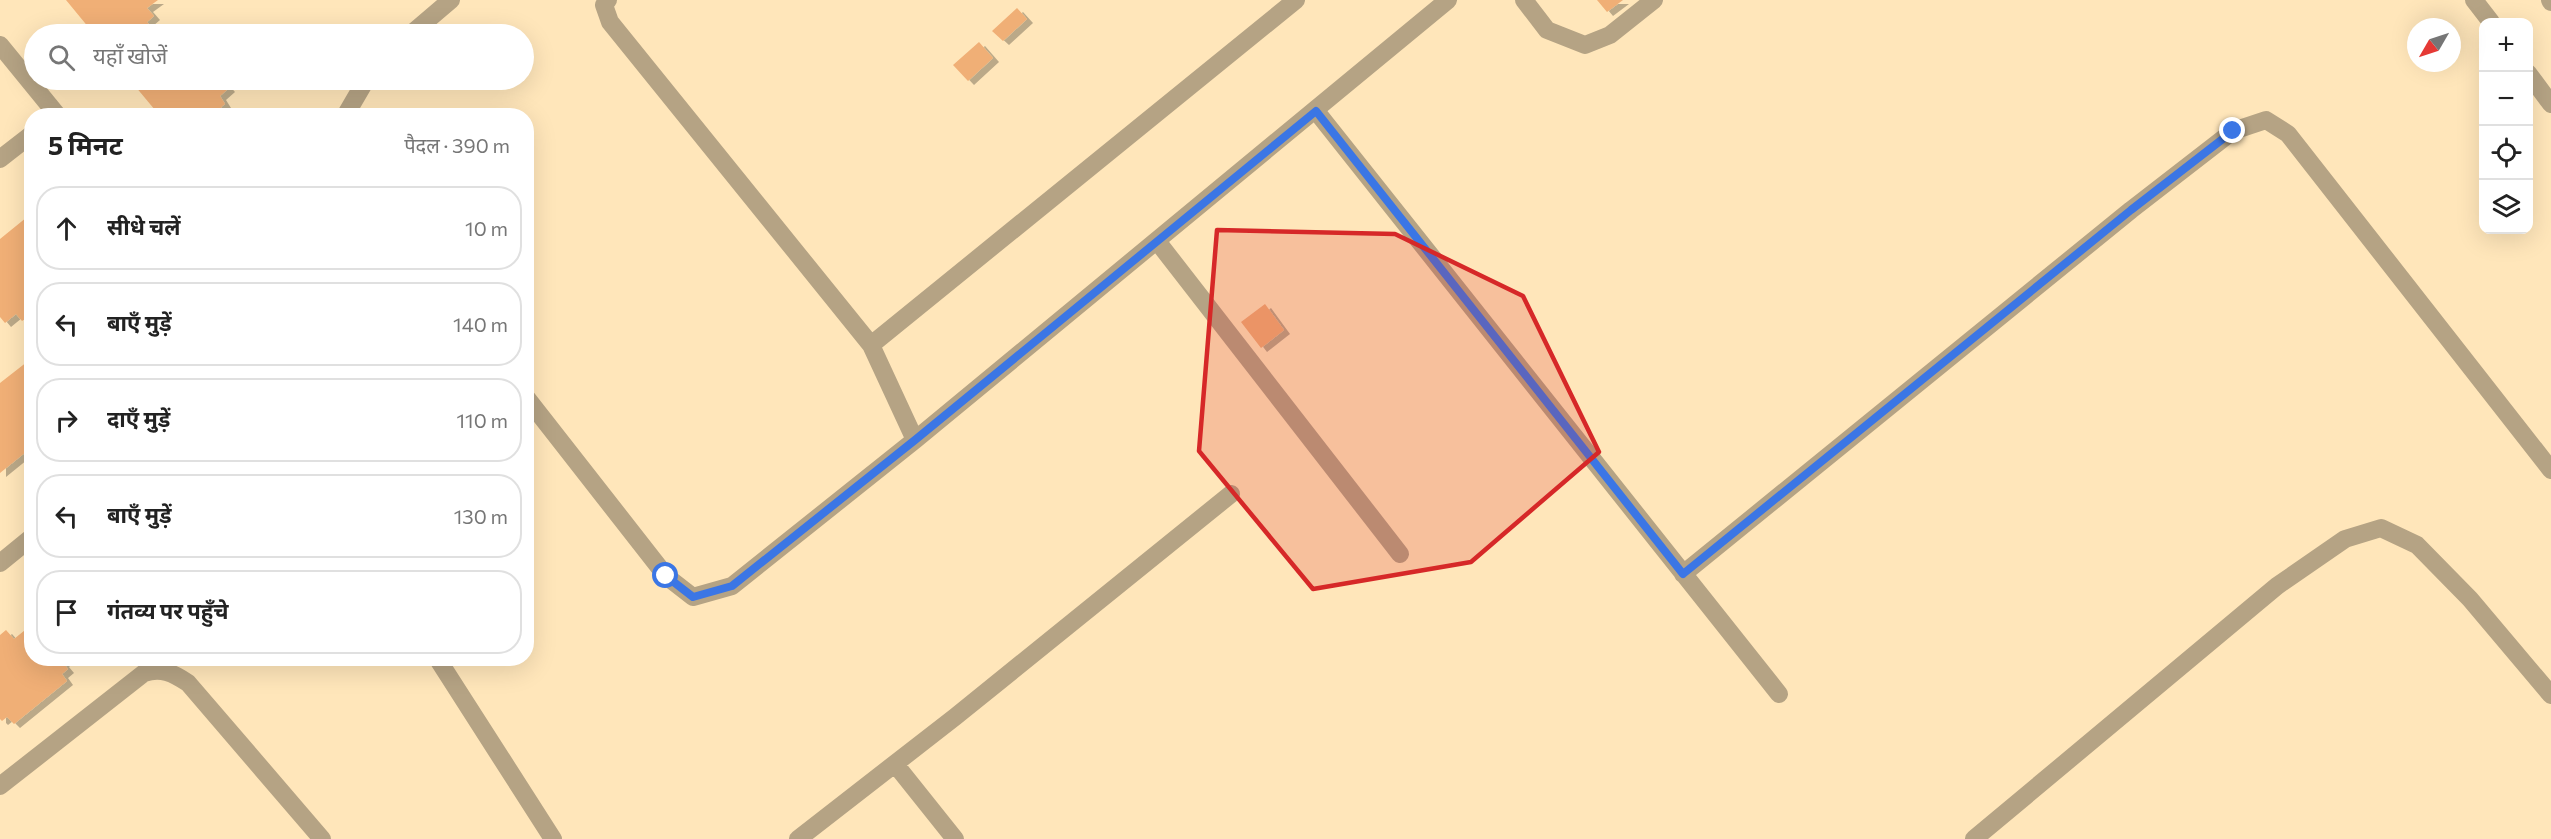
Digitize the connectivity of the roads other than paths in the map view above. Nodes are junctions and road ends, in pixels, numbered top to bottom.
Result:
1 (451, 0) edge
2 (608, 0) edge
3 (1296, 0) edge
4 (1448, 0) edge
5 (1524, 0) edge
6 (1654, 0) edge
7 (2474, 0) edge
8 (2488, 18) edge
9 (423, 24) edge
10 (0, 45) edge
11 (24, 75) edge
12 (2533, 79) edge
13 (36, 90) edge
14 (360, 90) edge
15 (2551, 104) edge
16 (50, 108) edge
17 (350, 108) edge
18 (1316, 111) junction
19 (24, 140) edge
20 (0, 159) edge
21 (1157, 241) junction
22 (871, 345) junction
23 (534, 407) edge
24 (915, 440) junction
25 (2551, 470) edge
26 (1231, 494) dead end
27 (24, 544) edge
28 (1400, 554) dead end
29 (0, 563) edge
30 (1683, 574) junction
31 (442, 666) edge
32 (1779, 694) dead end
33 (2551, 695) edge
34 (895, 764) junction
35 (0, 786) edge
36 (322, 839) edge
37 (553, 839) edge
38 (798, 839) edge
39 (955, 839) edge
40 (1974, 839) edge

1 - 9 street
2 - 22 street
3 - 22 street
4 - 18 street
5 - 6 street
7 - 8 street
10 - 11 street
12 - 15 street
13 - 16 street
14 - 17 street
18 - 21 street
18 - 30 street
19 - 20 street
21 - 24 street
21 - 28 street
22 - 24 street
23 - 24 street
25 - 30 street
26 - 34 street
27 - 29 street
30 - 32 street
31 - 37 street
33 - 40 street
34 - 38 street
34 - 39 street
35 - 36 street

